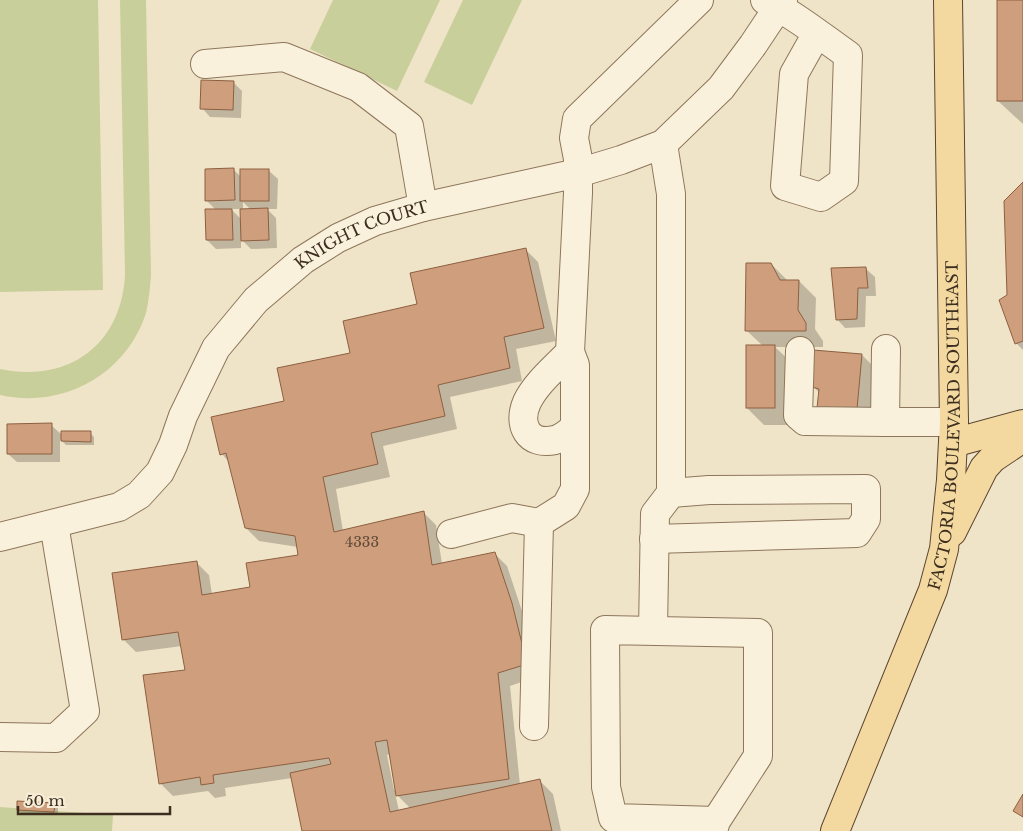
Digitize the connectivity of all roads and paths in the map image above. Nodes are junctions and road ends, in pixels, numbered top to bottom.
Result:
1 (699, 0) edge
2 (948, 0) edge
3 (775, 2) edge
4 (817, 33) junction
5 (205, 64) dead end
6 (663, 144) junction
7 (578, 173) junction
8 (423, 207) junction
9 (886, 348) dead end
10 (800, 351) dead end
11 (570, 352) junction
12 (885, 422) junction
13 (1023, 424) edge
14 (574, 428) junction
15 (953, 432) junction
16 (1023, 438) edge
17 (671, 493) junction
18 (539, 523) junction
19 (54, 524) junction
20 (451, 534) dead end
21 (0, 537) edge
22 (654, 539) junction
23 (944, 549) junction
24 (653, 630) junction
25 (534, 726) dead end
26 (0, 737) edge
27 (714, 826) edge
28 (835, 831) edge

1 - 7 lane
2 - 15 main road, FACTORIA BOULEVARD SOUTHEAST
3 - 4 lane
3 - 6 lane, KNIGHT COURT
4 - 4 lane
5 - 8 lane
6 - 7 lane, KNIGHT COURT
6 - 17 lane
7 - 8 lane, KNIGHT COURT
7 - 11 lane
8 - 19 lane, KNIGHT COURT
9 - 12 lane
10 - 12 lane
11 - 14 lane
11 - 14 lane
12 - 15 lane
13 - 15 main road
14 - 18 lane
15 - 23 main road, FACTORIA BOULEVARD SOUTHEAST
16 - 23 main road
17 - 22 lane
17 - 22 lane
18 - 20 lane
18 - 25 lane
19 - 21 lane, KNIGHT COURT
19 - 26 lane
22 - 24 lane
23 - 28 main road, FACTORIA BOULEVARD SOUTHEAST
24 - 27 lane
24 - 27 lane

